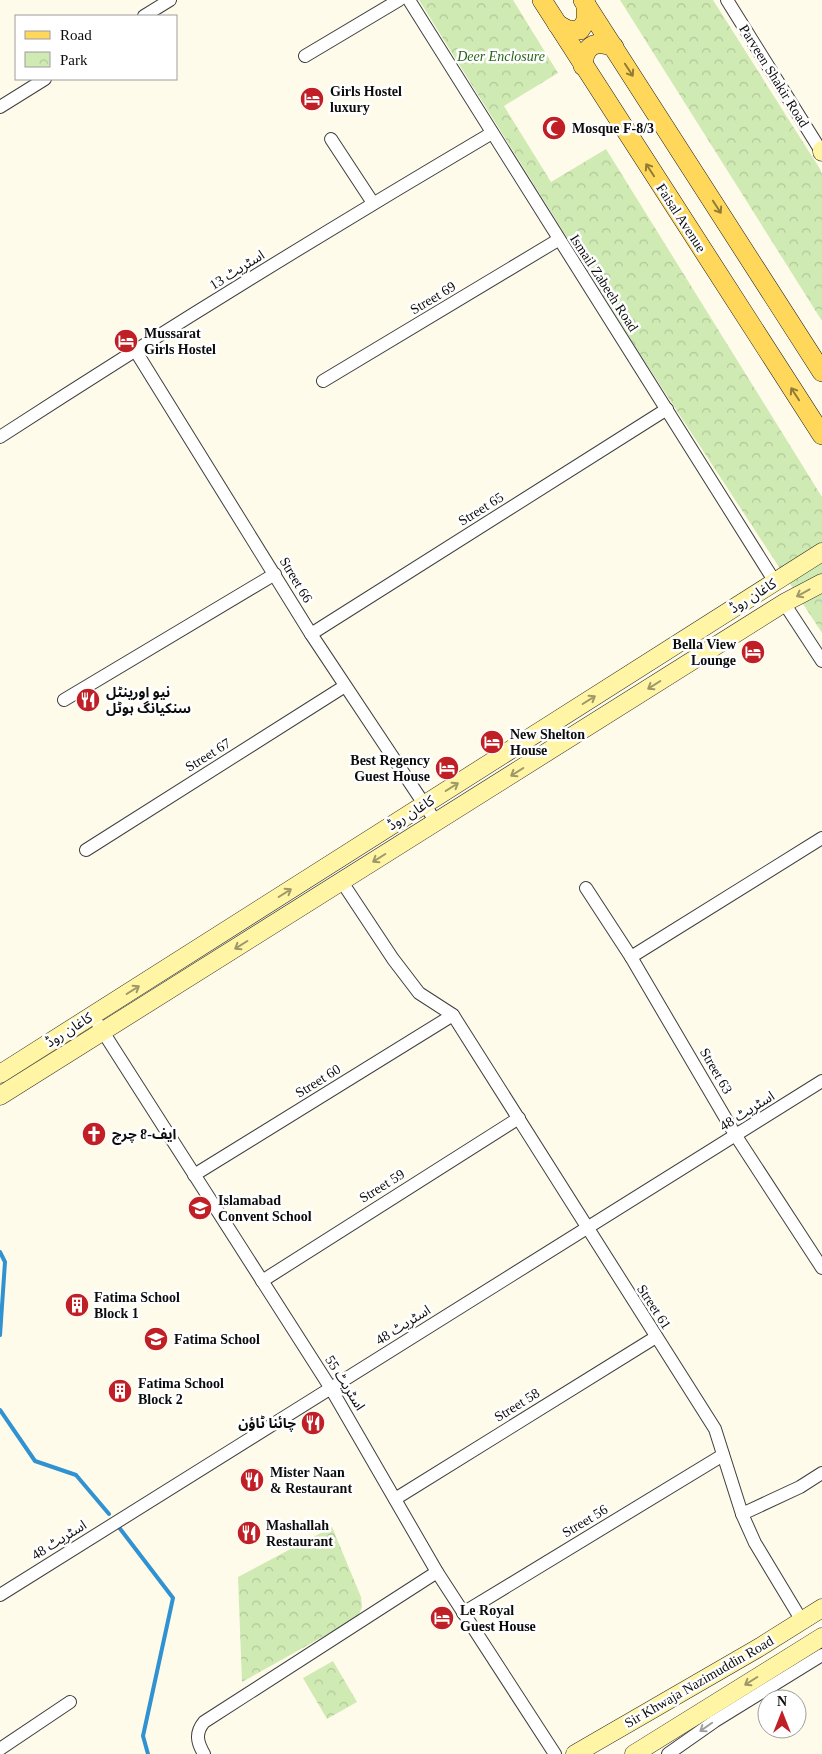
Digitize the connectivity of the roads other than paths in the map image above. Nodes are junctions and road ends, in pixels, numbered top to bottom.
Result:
1 (170, 0) edge
2 (399, 0) edge
3 (409, 0) edge
4 (542, 0) edge
5 (727, 0) edge
6 (584, 2) edge
7 (146, 15) edge
8 (557, 24) junction
9 (614, 46) junction
10 (305, 56) dead end
11 (583, 66) junction
12 (43, 80) edge
13 (0, 107) edge
14 (492, 133) junction
15 (332, 139) dead end
16 (822, 151) edge
17 (373, 203) junction
18 (558, 240) junction
19 (135, 350) junction
20 (822, 372) edge
21 (323, 381) dead end
22 (668, 409) junction
23 (822, 435) edge
24 (0, 437) edge
25 (822, 552) edge
26 (275, 574) junction
27 (774, 582) junction
28 (822, 583) edge
29 (784, 604) junction
30 (311, 634) junction
31 (822, 661) edge
32 (345, 686) junction
33 (64, 700) dead end
34 (425, 805) junction
35 (436, 822) junction
36 (822, 838) edge
37 (86, 850) dead end
38 (342, 882) junction
39 (586, 888) dead end
40 (631, 957) junction
41 (92, 1016) junction
42 (455, 1018) junction
43 (103, 1031) junction
44 (0, 1074) edge
45 (822, 1081) edge
46 (0, 1096) edge
47 (519, 1118) junction
48 (736, 1136) junction
49 (194, 1175) junction
50 (587, 1229) junction
51 (822, 1268) edge
52 (262, 1281) junction
53 (656, 1337) junction
54 (330, 1387) junction
55 (723, 1455) junction
56 (822, 1473) edge
57 (395, 1499) junction
58 (742, 1514) junction
59 (437, 1572) junction
60 (0, 1595) edge
61 (822, 1608) edge
62 (463, 1613) junction
63 (802, 1621) junction
64 (822, 1637) edge
65 (760, 1647) junction
66 (822, 1655) edge
67 (774, 1666) junction
68 (70, 1702) dead end
69 (0, 1749) edge
70 (204, 1754) edge
71 (555, 1754) edge
72 (575, 1754) edge
73 (634, 1754) edge
74 (668, 1754) edge

1 - 7 street
2 - 10 street
3 - 14 street, Ismail Zabeeh Road
4 - 8 main road, Faisal Avenue
5 - 16 street, Parveen Shakir Road
6 - 8 main road
6 - 9 main road
8 - 11 main road, Faisal Avenue
9 - 11 main road
9 -> 20 main road
23 -> 11 main road, Faisal Avenue
12 - 13 street
14 - 17 street, اسٹریٹ 13
14 - 18 street, Ismail Zabeeh Road
15 - 17 street
17 - 19 street, اسٹریٹ 13
18 - 21 street, Street 69
18 - 22 street, Ismail Zabeeh Road
19 - 24 street, اسٹریٹ 13
19 - 26 street, Street 66
22 - 27 street, Ismail Zabeeh Road
22 - 30 street, Street 65
25 - 27 street, کاغان روڈ
26 - 30 street, Street 66
26 - 33 street
34 -> 27 street, کاغان روڈ
28 -> 29 street, کاغان روڈ
29 - 31 street
29 -> 35 street, کاغان روڈ
30 - 32 street, Street 66
32 - 34 street, Street 66
32 - 37 street, Street 67
34 - 35 street, Street 66
41 -> 34 street, کاغان روڈ
35 -> 38 street, کاغان روڈ
36 - 40 street
38 - 42 street
38 -> 43 street, کاغان روڈ
39 - 40 street, Street 63
40 - 48 street, Street 63
41 - 43 street, اسٹریٹ 55
41 - 44 street, کاغان روڈ
42 - 47 street, Street 61
42 - 49 street, Street 60
43 - 46 street, کاغان روڈ
43 - 49 street, اسٹریٹ 55
45 - 48 street, اسٹریٹ 48
47 - 50 street, Street 61
47 - 52 street, Street 59
48 - 50 street, اسٹریٹ 48
48 - 51 street, Street 63
49 - 52 street, اسٹریٹ 55
50 - 53 street, Street 61
50 - 54 street, اسٹریٹ 48
52 - 54 street, اسٹریٹ 55
53 - 55 street, Street 61
53 - 57 street, Street 58
54 - 57 street, اسٹریٹ 55
54 - 60 street, اسٹریٹ 48
55 - 58 street, Street 61
55 - 62 street, Street 56
56 - 58 street
57 - 59 street, اسٹریٹ 55
58 - 63 street, Street 61
59 - 62 street, اسٹریٹ 55
59 - 70 street
61 - 63 street, Sir Khwaja Nazimuddin Road
62 - 71 street, اسٹریٹ 55
63 - 65 street, Sir Khwaja Nazimuddin Road
64 - 67 street, Sir Khwaja Nazimuddin Road
65 - 67 street
65 - 72 street, Sir Khwaja Nazimuddin Road
66 -> 74 street
67 -> 73 street, Sir Khwaja Nazimuddin Road
68 - 69 street

